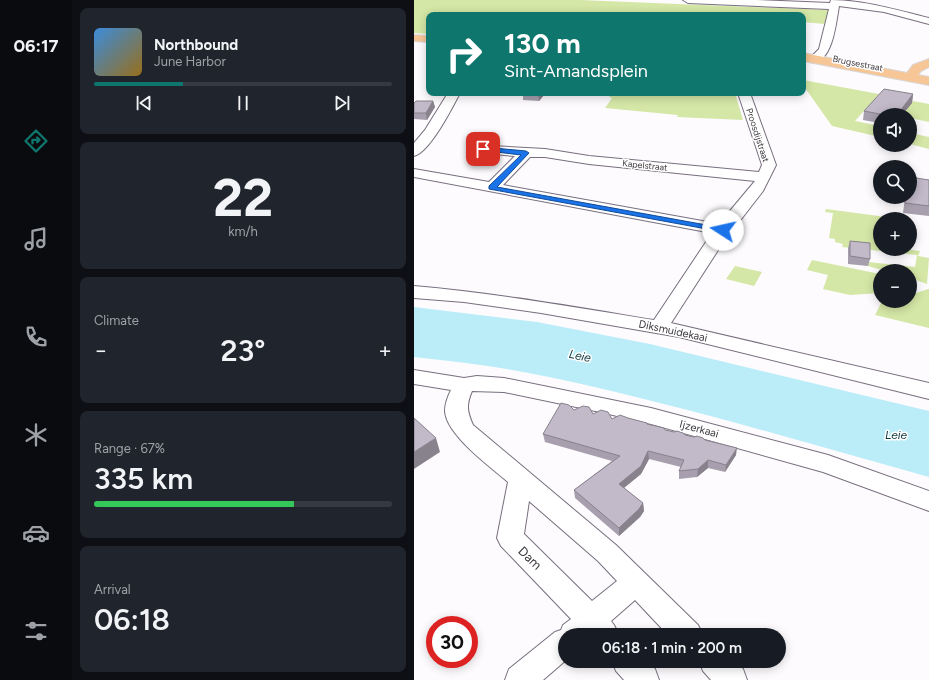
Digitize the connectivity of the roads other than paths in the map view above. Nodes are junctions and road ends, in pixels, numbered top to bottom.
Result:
1 (688, 0) edge
2 (731, 1) edge
3 (835, 3) edge
4 (929, 21) edge
5 (414, 38) edge
6 (426, 39) edge
7 (414, 42) edge
8 (426, 44) edge
9 (812, 57) edge
10 (929, 63) edge
11 (911, 75) junction
12 (929, 76) edge
13 (929, 81) edge
14 (452, 96) edge
15 (745, 96) edge
16 (475, 149) dead end
17 (414, 152) edge
18 (526, 153) junction
19 (414, 173) edge
20 (764, 177) junction
21 (492, 188) junction
22 (723, 230) junction
23 (414, 292) edge
24 (659, 327) junction
25 (414, 377) edge
26 (464, 385) junction
27 (929, 391) edge
28 (521, 479) junction
29 (929, 501) edge
30 (636, 582) junction
31 (588, 628) edge
32 (592, 628) edge
33 (681, 628) edge
34 (558, 648) edge
35 (633, 668) edge
36 (721, 668) edge
37 (520, 680) edge
38 (644, 680) edge
39 (732, 680) edge

1 - 2 street
2 - 3 street
3 - 4 street
3 - 9 street
5 - 6 main road
7 - 8 main road
9 - 11 main road, Brugsestraat
10 - 11 main road
11 - 12 main road
11 - 13 main road
14 - 17 street
15 - 20 street, Proosdijstraat
16 - 18 street, Kapelstraat
18 - 20 street, Kapelstraat
18 - 21 street
19 - 21 street
20 - 22 street
21 - 22 street
22 - 24 street
23 - 24 street, Diksmuidekaai
24 - 27 street, Diksmuidekaai
25 - 26 street
26 - 28 street
26 - 29 street, Ijzerkaai
28 - 30 street
28 - 31 street, Dam
30 - 32 street, Dam
30 - 33 street
34 - 37 street
35 - 38 street
36 - 39 street

